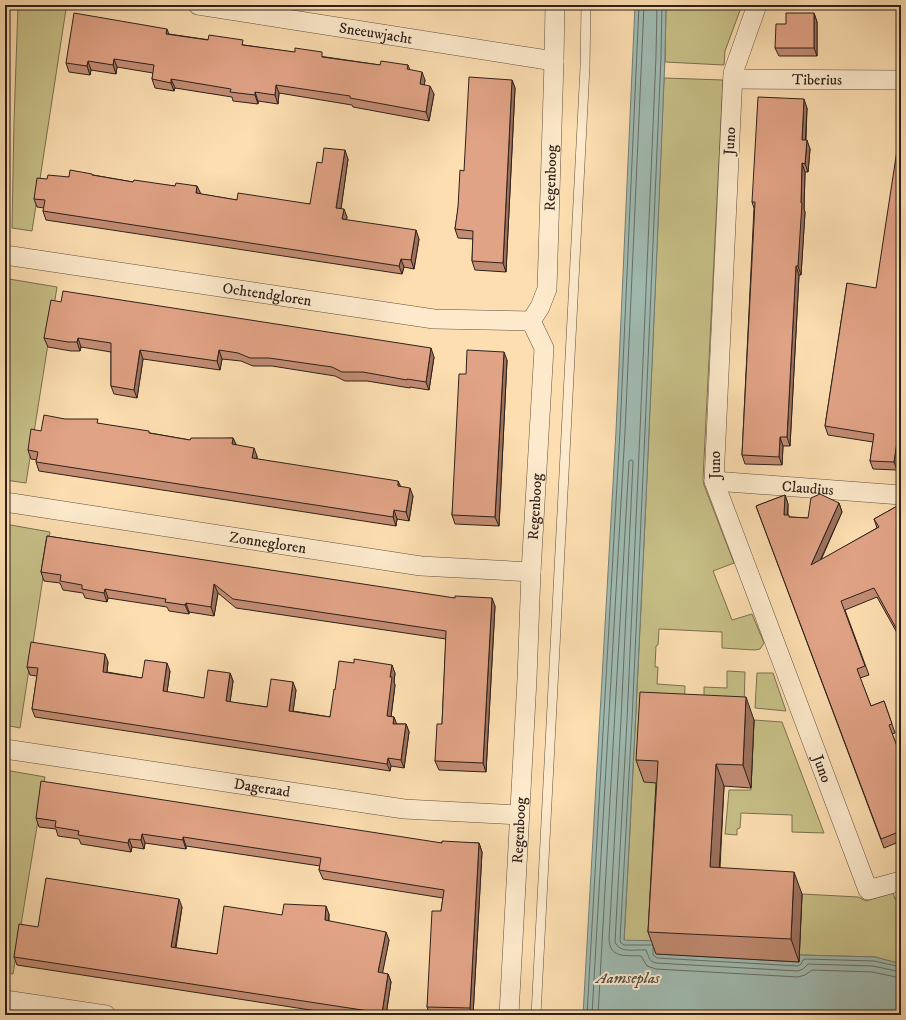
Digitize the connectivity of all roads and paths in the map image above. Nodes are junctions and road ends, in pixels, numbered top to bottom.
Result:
1 (198, 5) edge
2 (555, 5) edge
3 (586, 5) edge
4 (757, 5) edge
5 (554, 61) junction
6 (732, 80) junction
7 (901, 80) edge
8 (5, 255) edge
9 (531, 321) junction
10 (714, 481) junction
11 (901, 495) edge
12 (5, 502) edge
13 (531, 572) junction
14 (5, 749) edge
15 (520, 815) junction
16 (901, 881) edge
17 (5, 1000) edge
18 (106, 1015) edge
19 (509, 1015) edge
20 (536, 1015) edge

1 - 5 street, Sneeuwjacht
2 - 5 street, Regenboog
3 - 20 lane, Regenboog
4 - 6 street, Juno
5 - 9 street, Regenboog
6 - 7 street, Tiberius
6 - 10 street, Juno
8 - 9 street, Ochtendgloren
9 - 13 street, Regenboog
10 - 11 street, Claudius
10 - 16 street, Juno
12 - 13 street, Zonnegloren
13 - 15 street, Regenboog
14 - 15 street, Dageraad
15 - 19 street, Regenboog
17 - 18 street

